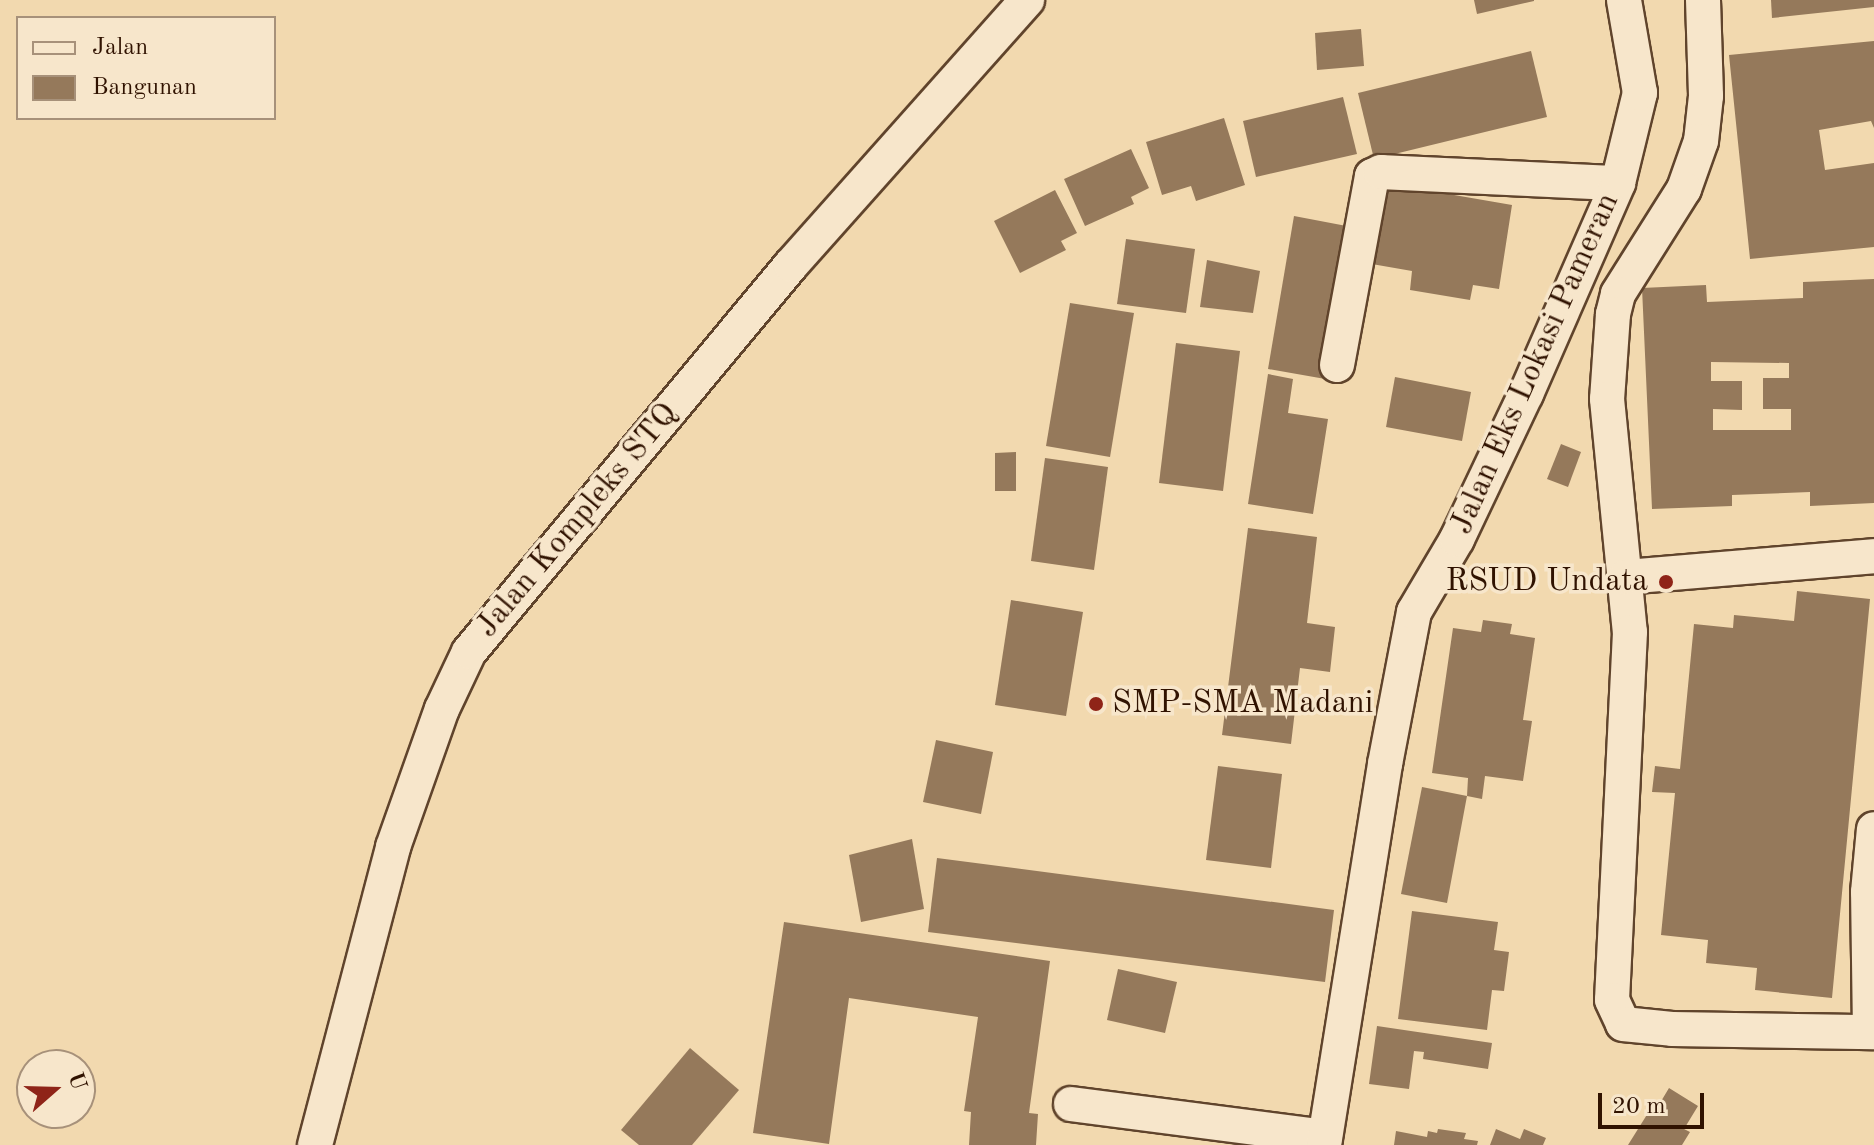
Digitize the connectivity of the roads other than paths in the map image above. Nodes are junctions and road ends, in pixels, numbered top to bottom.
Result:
1 (1027, 0) edge
2 (1624, 0) edge
3 (1703, 0) edge
4 (1618, 183) junction
5 (1337, 365) dead end
6 (1874, 556) edge
7 (1626, 577) junction
8 (1874, 829) edge
9 (1872, 1032) edge
10 (1071, 1104) dead end
11 (1324, 1141) edge
12 (315, 1145) edge

1 - 12 street, Jalan Kompleks STQ
2 - 4 street, Jalan Eks Lokasi Pameran
3 - 7 street
4 - 5 street
4 - 11 street, Jalan Eks Lokasi Pameran
6 - 7 street
7 - 9 street
8 - 9 street
10 - 11 street

